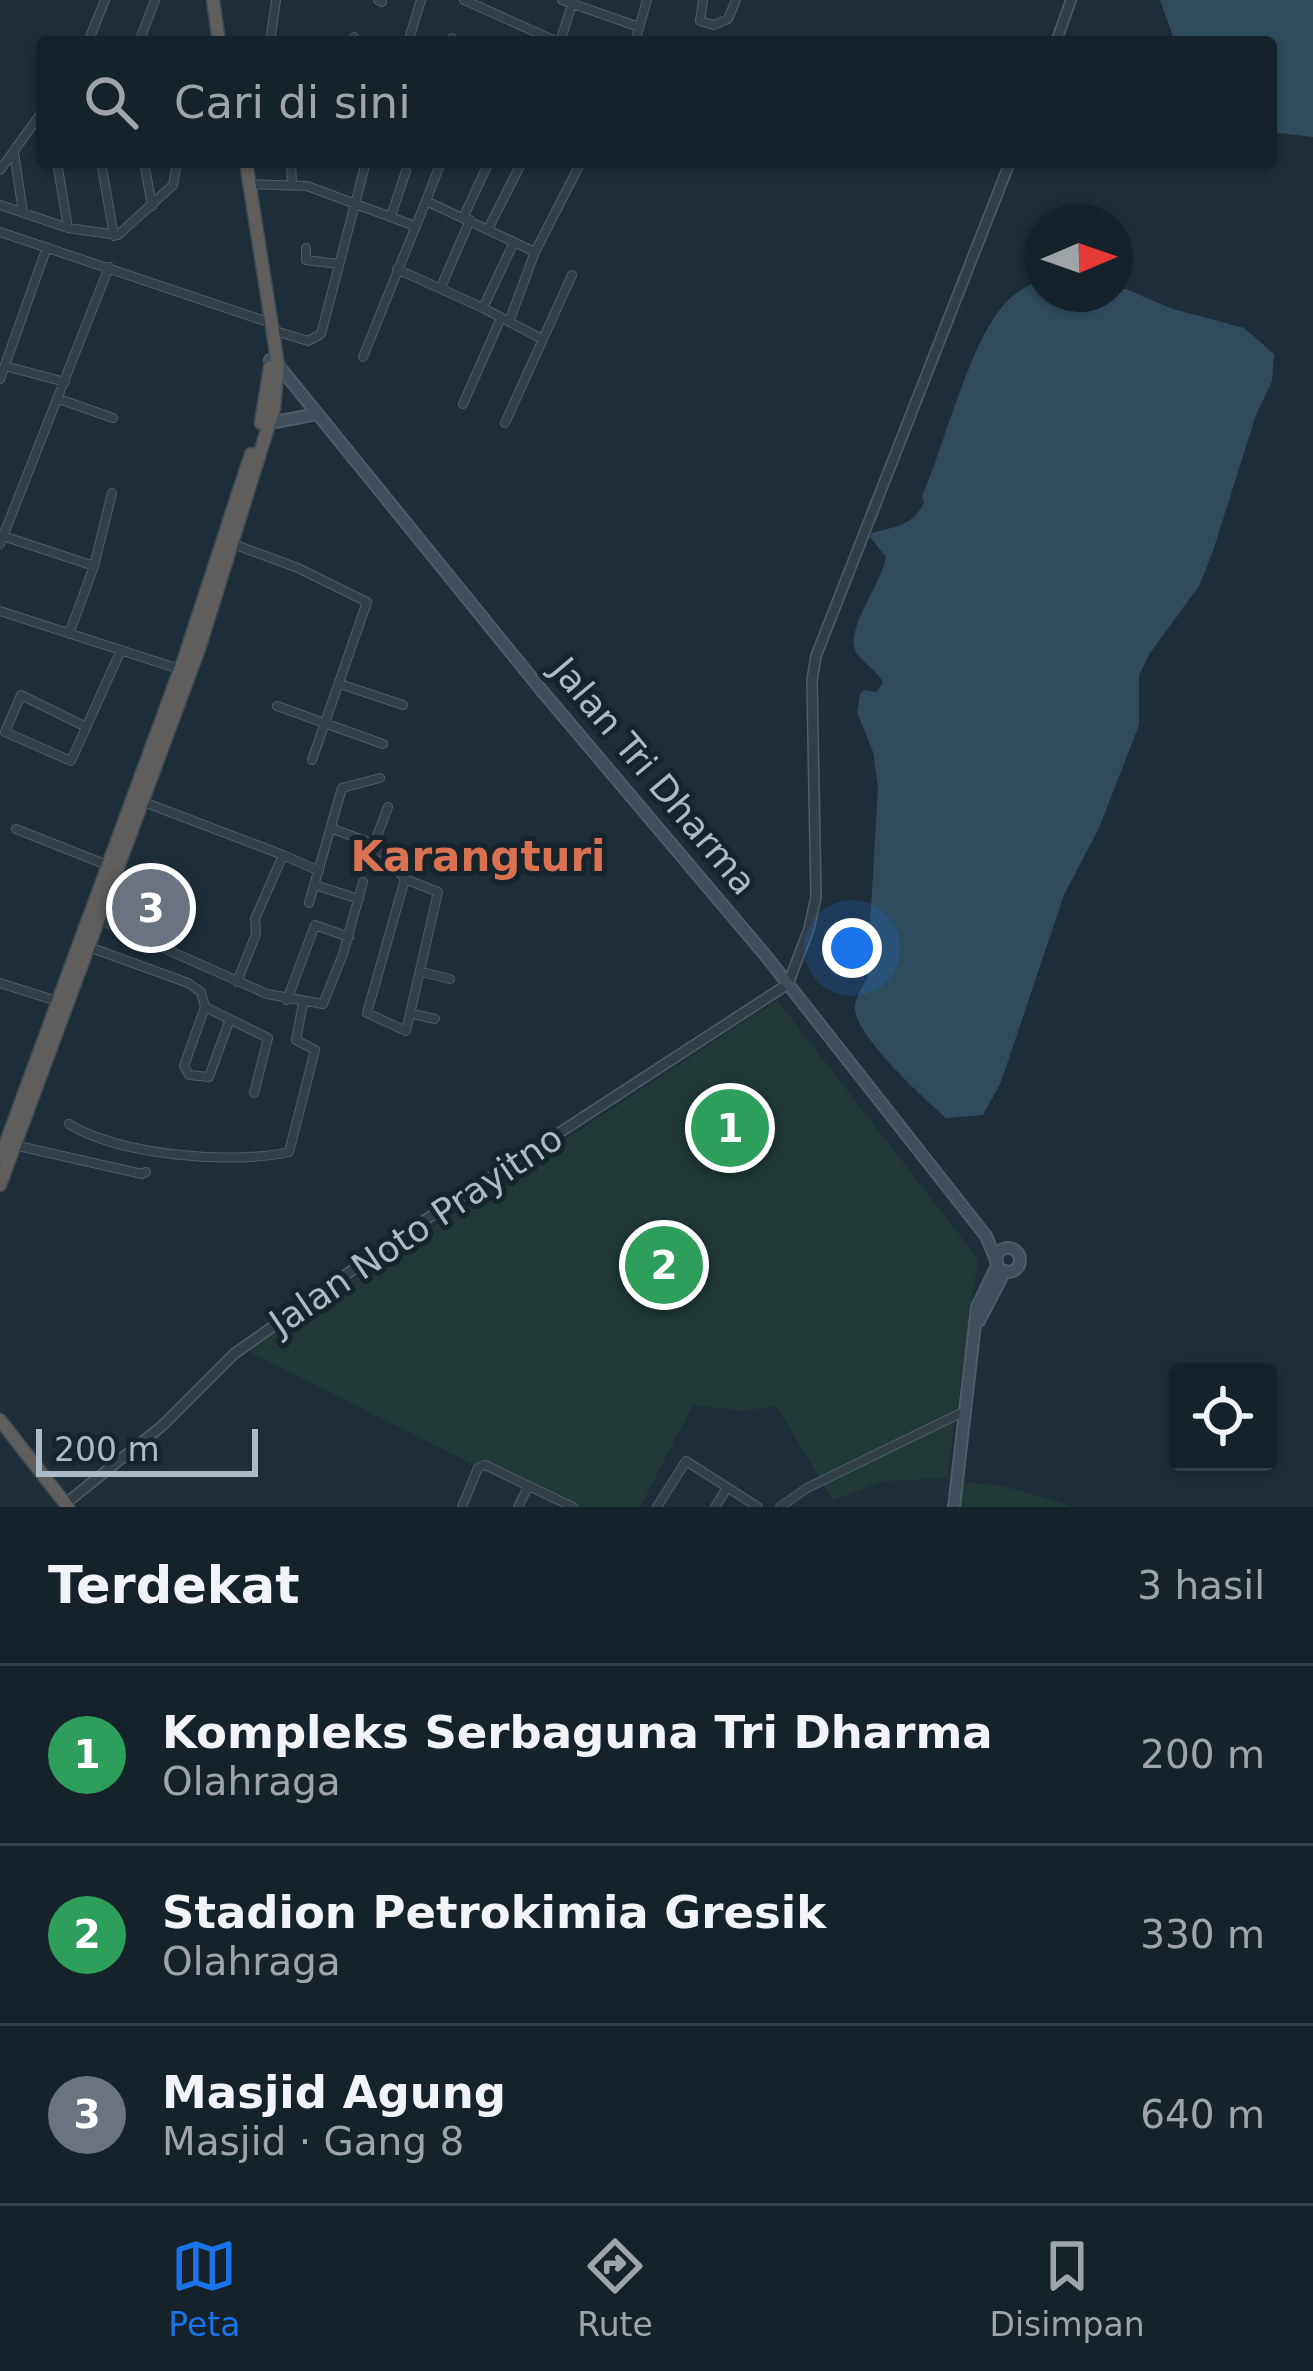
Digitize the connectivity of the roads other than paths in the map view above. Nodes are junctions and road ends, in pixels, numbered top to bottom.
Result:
1 (105, 0) edge
2 (155, 0) edge
3 (216, 0) edge
4 (276, 0) edge
5 (421, 0) edge
6 (464, 0) edge
7 (562, 0) edge
8 (647, 0) edge
9 (703, 0) edge
10 (736, 0) edge
11 (1071, 0) edge
12 (573, 2) edge
13 (639, 27) junction
14 (90, 36) edge
15 (141, 36) edge
16 (221, 36) edge
17 (271, 36) edge
18 (410, 36) edge
19 (545, 36) edge
20 (561, 36) edge
21 (637, 36) edge
22 (1058, 36) edge
23 (36, 120) edge
24 (14, 151) junction
25 (58, 168) edge
26 (101, 168) edge
27 (145, 168) edge
28 (177, 168) edge
29 (243, 168) edge
30 (244, 168) edge
31 (292, 168) edge
32 (364, 168) edge
33 (439, 168) edge
34 (487, 168) edge
35 (519, 168) edge
36 (578, 168) edge
37 (1008, 168) edge
38 (0, 170) edge
39 (406, 172) dead end
40 (249, 184) junction
41 (292, 184) junction
42 (354, 201) junction
43 (426, 201) junction
44 (0, 205) edge
45 (152, 206) junction
46 (23, 212) junction
47 (391, 217) junction
48 (466, 219) junction
49 (415, 226) junction
50 (68, 227) junction
51 (488, 229) junction
52 (0, 232) edge
53 (114, 236) junction
54 (514, 242) junction
55 (47, 247) junction
56 (306, 248) dead end
57 (535, 252) junction
58 (339, 264) junction
59 (109, 267) junction
60 (397, 269) junction
61 (572, 275) dead end
62 (441, 287) junction
63 (483, 308) junction
64 (504, 320) junction
65 (269, 326) junction
66 (542, 339) junction
67 (363, 357) dead end
68 (274, 362) junction
69 (4, 366) junction
70 (0, 379) edge
71 (65, 382) junction
72 (59, 399) junction
73 (464, 404) dead end
74 (317, 414) junction
75 (112, 418) dead end
76 (266, 423) junction
77 (506, 423) dead end
78 (112, 493) dead end
79 (2, 540) edge
80 (232, 543) junction
81 (94, 566) junction
82 (0, 611) edge
83 (69, 634) junction
84 (121, 650) junction
85 (180, 669) junction
86 (340, 684) junction
87 (277, 706) dead end
88 (403, 706) dead end
89 (325, 723) junction
90 (84, 726) junction
91 (383, 744) dead end
92 (312, 760) dead end
93 (380, 778) dead end
94 (141, 801) junction
95 (388, 808) dead end
96 (16, 829) dead end
97 (333, 830) junction
98 (374, 844) junction
99 (284, 855) junction
100 (108, 866) junction
101 (319, 871) junction
102 (405, 879) junction
103 (363, 882) dead end
104 (314, 885) junction
105 (359, 899) junction
106 (309, 903) dead end
107 (98, 919) junction
108 (349, 937) junction
109 (84, 945) junction
110 (422, 972) junction
111 (450, 979) dead end
112 (237, 982) junction
113 (0, 983) edge
114 (788, 984) junction
115 (287, 1000) junction
116 (58, 1001) junction
117 (303, 1003) junction
118 (205, 1006) junction
119 (412, 1014) junction
120 (230, 1018) junction
121 (435, 1019) dead end
122 (254, 1094) dead end
123 (69, 1124) dead end
124 (14, 1145) junction
125 (0, 1159) edge
126 (146, 1172) dead end
127 (0, 1185) edge
128 (986, 1236) junction
129 (1009, 1248) junction
130 (1000, 1266) junction
131 (966, 1410) junction
132 (0, 1420) edge
133 (528, 1487) junction
134 (727, 1488) junction
135 (65, 1506) edge
136 (462, 1507) edge
137 (518, 1507) edge
138 (573, 1507) edge
139 (657, 1507) edge
140 (715, 1507) edge
141 (758, 1507) edge
142 (781, 1507) edge
143 (953, 1507) edge

1 - 14 street
2 - 15 street
3 - 16 highway
4 - 17 street
5 - 18 street
6 - 19 street
7 - 12 street
8 - 13 street
9 - 10 street
11 - 22 street
12 - 13 street
12 - 20 street
13 - 21 street
23 - 24 street
24 - 38 street
24 - 46 street
25 - 50 street
26 - 53 street
27 - 45 street
28 - 45 street
29 - 65 highway
30 - 40 highway
31 - 41 street
32 - 42 street
33 - 43 street
34 - 48 street
35 - 51 street
36 - 57 street
37 - 114 street
39 - 47 street
40 - 41 street
40 - 65 highway
41 - 42 street
42 - 47 street
42 - 58 street
43 - 48 street
43 - 49 street
44 - 46 street
45 - 53 street
46 - 50 street
47 - 49 street
48 - 51 street
48 - 62 street
49 - 60 street
50 - 53 street
51 - 54 street
52 - 55 street
54 - 57 street
54 - 63 street
55 - 59 street
55 - 69 street
56 - 58 street
57 - 64 street
58 - 65 street
59 - 65 street
59 - 71 street
60 - 62 street
60 - 67 street
61 - 66 street
62 - 63 street
63 - 64 street
64 - 66 street
64 - 73 street
65 - 68 highway
66 - 77 street
68 - 74 main road, Jalan Tri Dharma
68 - 76 highway
69 - 70 street
69 - 71 street
71 - 72 street
72 - 75 street
72 - 79 street
74 - 76 main road
74 - 114 main road, Jalan Tri Dharma
76 - 80 highway
76 - 85 highway
78 - 81 street
79 - 81 street
80 - 86 street
80 - 94 highway
81 - 83 street
82 - 83 street
83 - 84 street
84 - 85 street
84 - 90 street
85 - 100 highway
86 - 88 street
86 - 89 street
87 - 89 street
89 - 91 street
89 - 92 street
90 - 90 street
93 - 97 street
94 - 99 street
94 - 107 highway
95 - 98 street
96 - 100 street
97 - 98 street
97 - 101 street
98 - 102 street
99 - 101 street
99 - 112 street
100 - 109 highway
101 - 104 street
102 - 110 street
102 - 119 street
103 - 105 street
104 - 105 street
104 - 106 street
105 - 108 street
107 - 109 highway
107 - 112 street
108 - 115 street
108 - 117 street
109 - 116 highway
109 - 118 street
109 - 124 highway
110 - 111 street
110 - 119 street
112 - 115 street
113 - 116 street
114 - 128 main road, Jalan Tri Dharma
114 - 135 street, Jalan Noto Prayitno
115 - 117 street
116 - 125 highway
117 - 123 street
118 - 120 street
118 - 120 street
119 - 121 street
120 - 122 street
124 - 126 street
124 - 127 highway
128 - 129 main road, Jalan Tri Dharma
128 - 130 main road, Jalan Tri Dharma
129 - 130 main road
129 - 130 main road
130 - 131 main road
131 - 142 street
131 - 143 main road
132 - 135 highway
133 - 136 street
133 - 137 street
133 - 138 street
134 - 139 street
134 - 140 street
134 - 141 street

